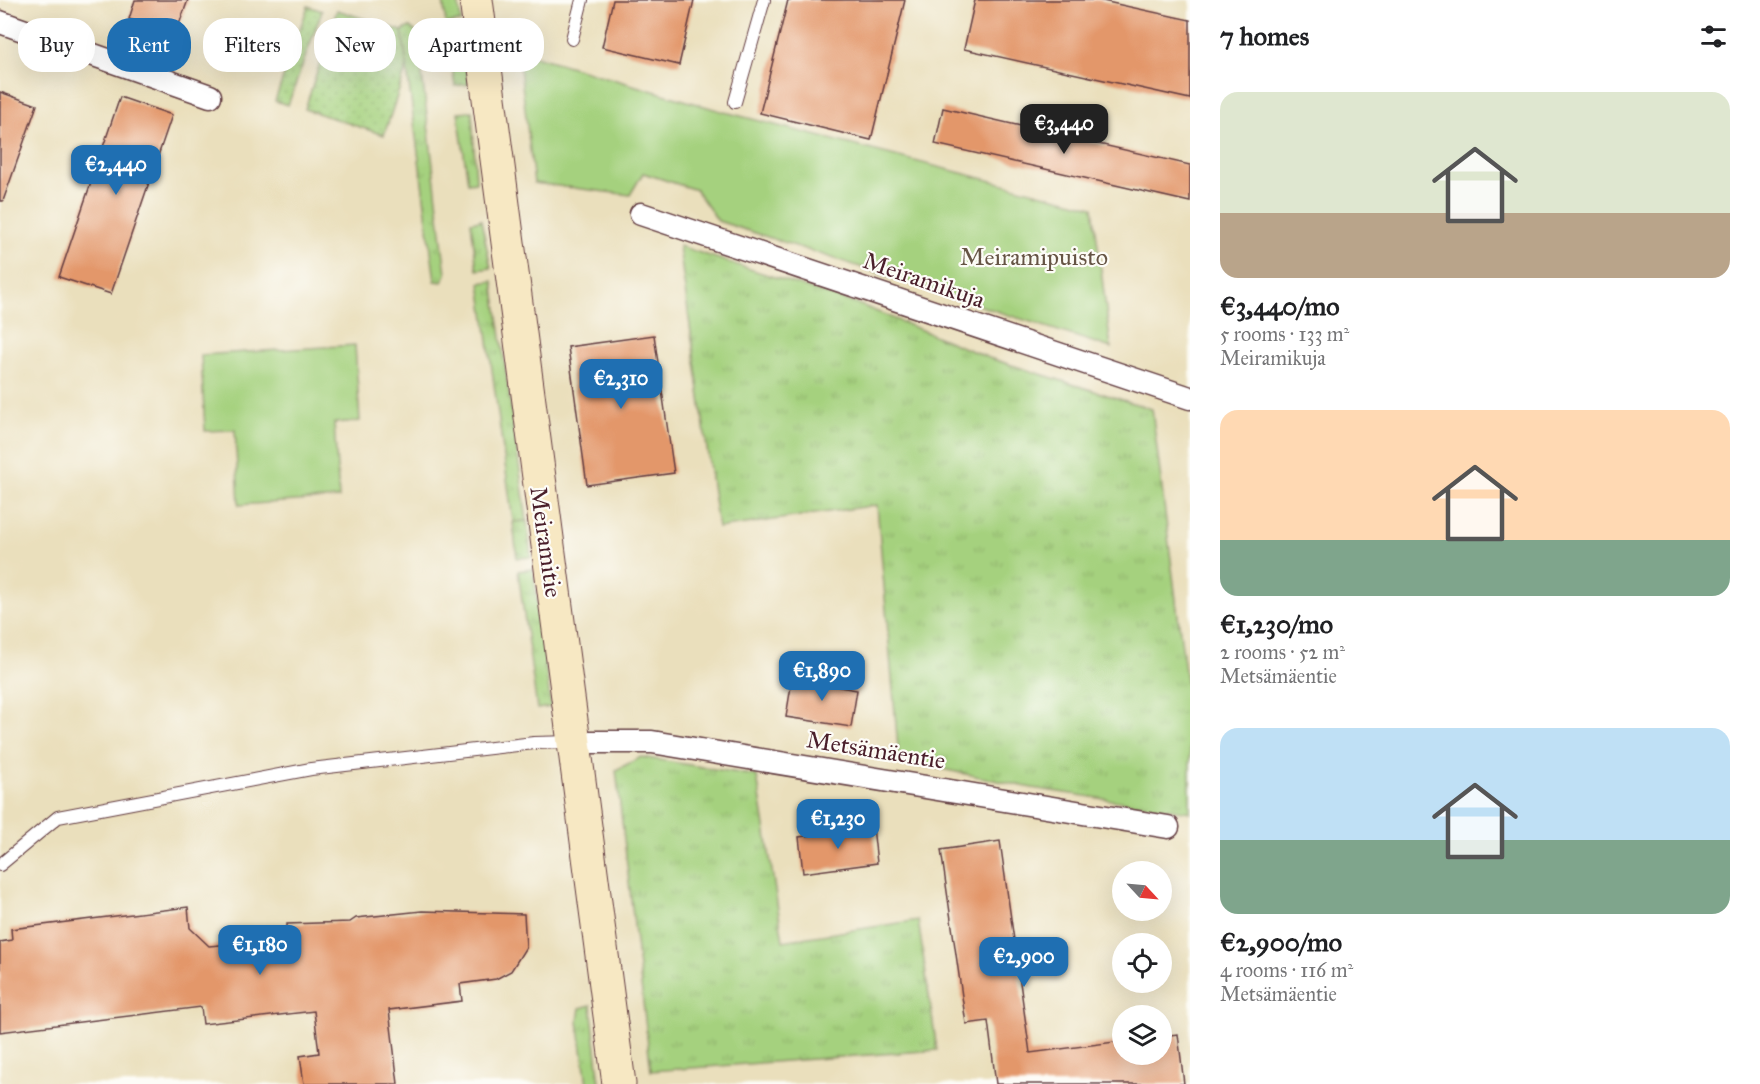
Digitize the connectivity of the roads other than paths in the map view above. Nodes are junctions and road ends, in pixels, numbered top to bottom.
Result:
1 (476, 0) edge
2 (582, 0) edge
3 (764, 0) edge
4 (0, 22) edge
5 (572, 39) dead end
6 (210, 96) dead end
7 (735, 102) dead end
8 (641, 214) dead end
9 (1190, 398) edge
10 (573, 742) junction
11 (1168, 827) dead end
12 (0, 865) edge
13 (619, 1084) edge

1 - 10 main road, Meiramitie
2 - 5 lane
3 - 7 lane
4 - 6 street
8 - 9 street, Meiramikuja
10 - 11 street, Metsämäentie
10 - 12 lane
10 - 13 main road, Meiramitie

